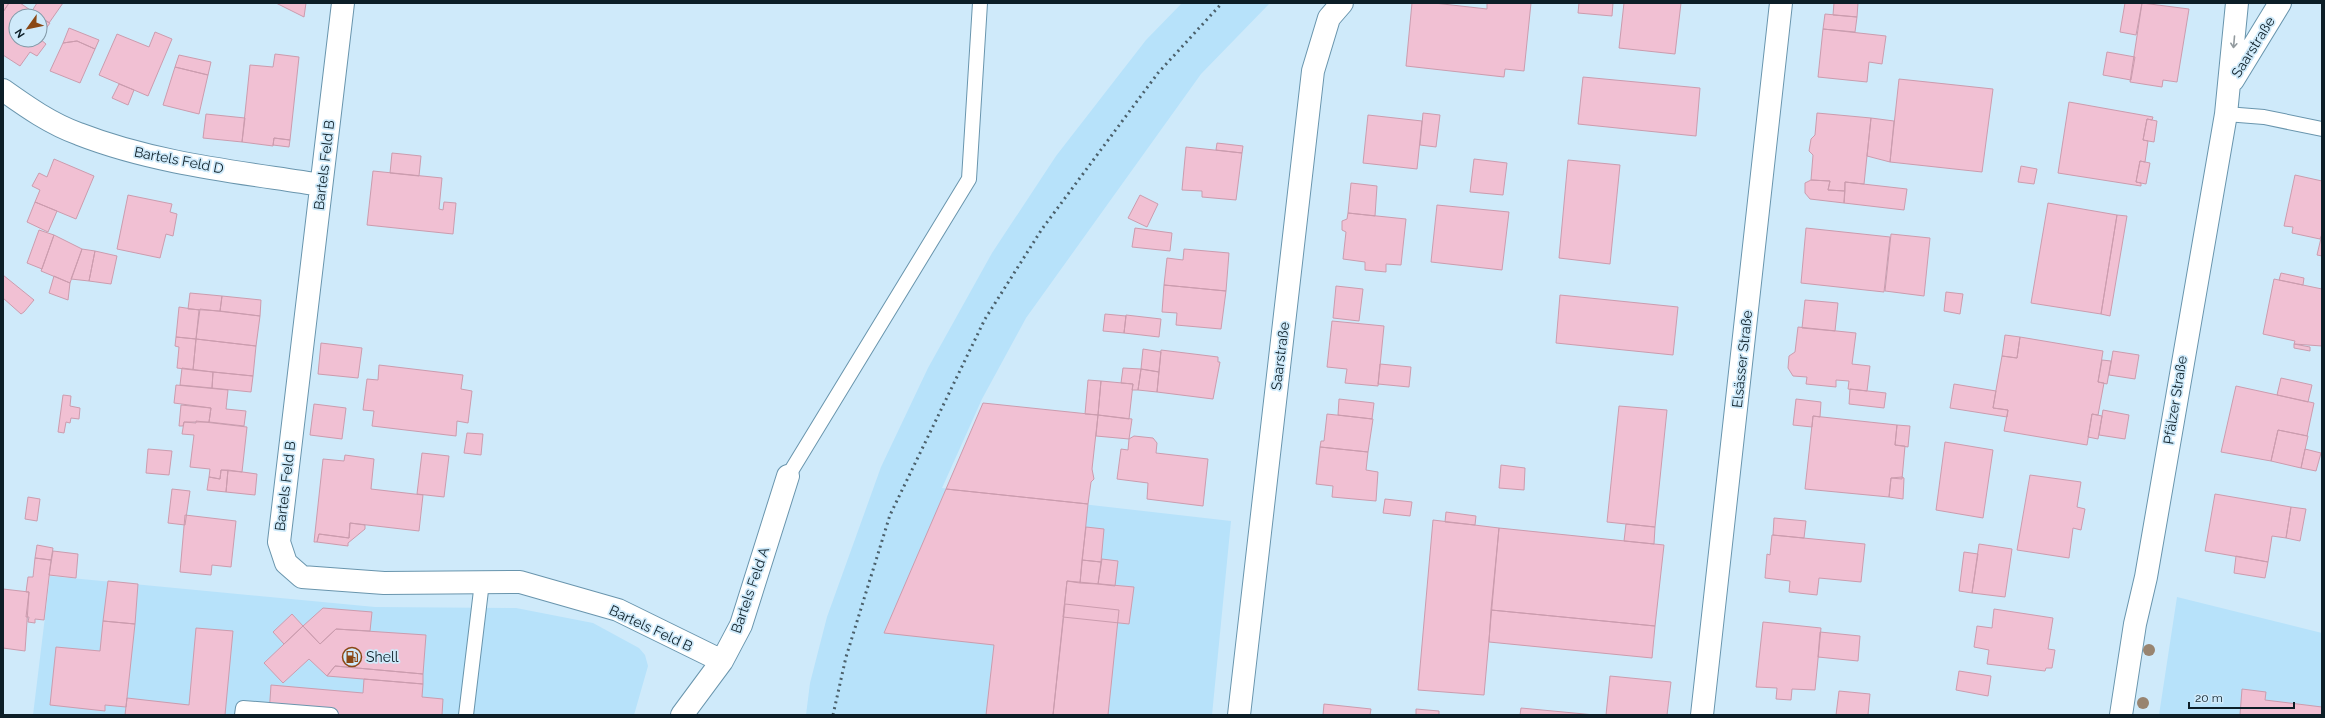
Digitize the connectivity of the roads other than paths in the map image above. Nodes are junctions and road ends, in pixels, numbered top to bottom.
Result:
1 (343, 3) edge
2 (980, 3) edge
3 (1342, 3) edge
4 (1781, 3) edge
5 (2238, 3) edge
6 (2280, 3) edge
7 (2230, 84) junction
8 (3, 90) edge
9 (2226, 114) junction
10 (2322, 129) edge
11 (321, 185) junction
12 (788, 476) joint
13 (482, 582) junction
14 (722, 661) junction
15 (242, 715) edge
16 (331, 715) edge
17 (466, 715) edge
18 (682, 715) edge
19 (1239, 715) edge
20 (1702, 715) edge
21 (2121, 715) edge

1 - 11 street, Bartels Feld B
2 - 12 lane
3 - 19 street, Saarstraße
4 - 20 street, Elsässer Straße
5 -> 7 street, Saarstraße
6 - 7 street, Saarstraße
7 - 9 street, Pfälzer Straße
8 - 11 street, Bartels Feld D
9 - 10 lane
9 - 21 street, Pfälzer Straße
11 - 13 street, Bartels Feld B
12 - 14 street, Bartels Feld A
13 - 14 street, Bartels Feld B
13 - 17 lane
14 - 18 street, Bartels Feld A
15 - 16 lane

